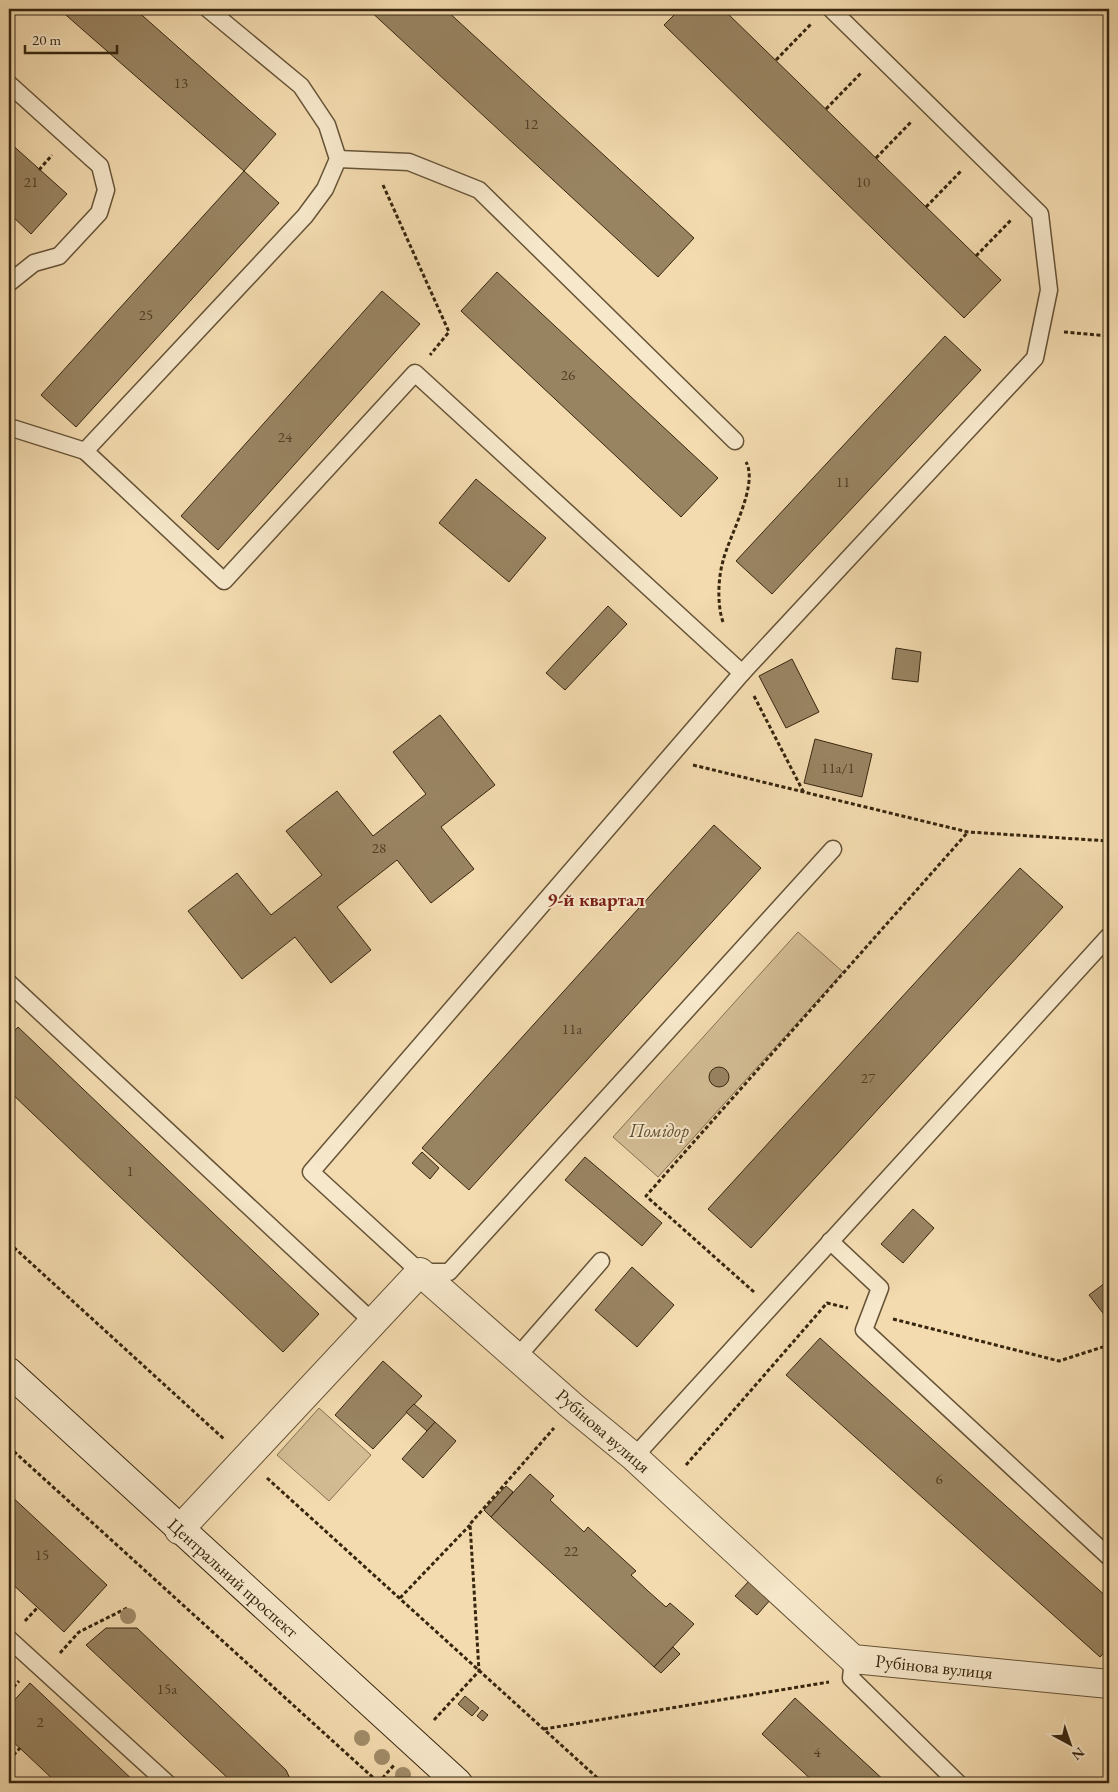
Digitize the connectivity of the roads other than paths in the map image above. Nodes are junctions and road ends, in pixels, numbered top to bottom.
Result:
1 (208, 9) edge
2 (831, 9) edge
3 (9, 84) edge
4 (338, 159) junction
5 (9, 283) edge
6 (9, 427) edge
7 (734, 442) road end
8 (85, 451) junction
9 (742, 674) junction
10 (833, 849) dead end
11 (1109, 936) edge
12 (9, 984) edge
13 (830, 1241) junction
14 (601, 1261) dead end
15 (420, 1272) junction
16 (374, 1323) junction
17 (518, 1356) junction
18 (9, 1372) edge
19 (634, 1457) junction
20 (179, 1530) junction
21 (1109, 1557) edge
22 (9, 1639) edge
23 (852, 1669) junction
24 (1109, 1684) edge
25 (444, 1779) edge
26 (167, 1783) edge
27 (958, 1783) edge

1 - 4 lane
2 - 9 lane
3 - 5 lane
4 - 7 lane
4 - 8 lane
6 - 8 lane
8 - 9 lane
9 - 15 lane
10 - 15 lane
11 - 13 lane
12 - 16 lane
13 - 19 lane
13 - 21 lane
14 - 17 lane
15 - 16 street
15 - 17 street, Рубінова вулиця
16 - 20 street
17 - 19 street, Рубінова вулиця
18 - 20 street, Центральний проспект
19 - 23 street, Рубінова вулиця
20 - 25 street, Центральний проспект
22 - 26 lane
23 - 24 street, Рубінова вулиця
23 - 27 lane

